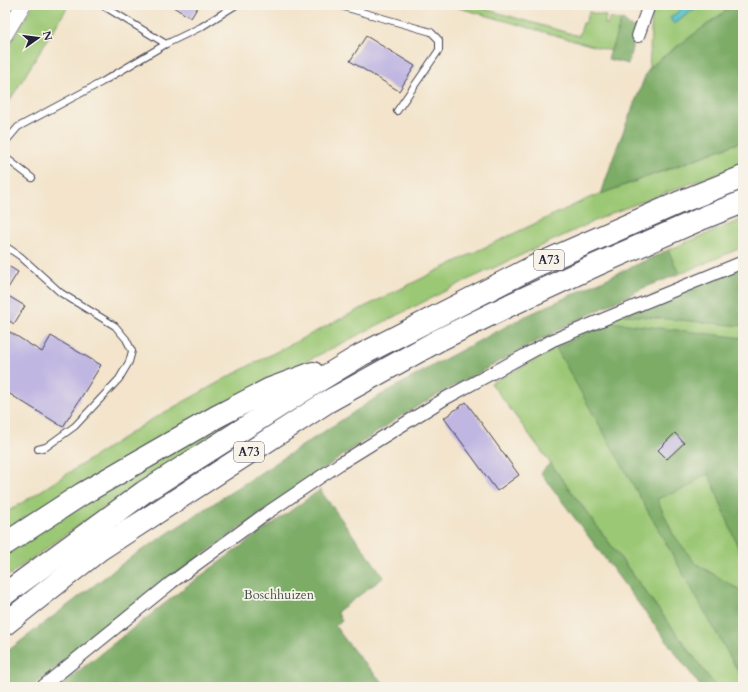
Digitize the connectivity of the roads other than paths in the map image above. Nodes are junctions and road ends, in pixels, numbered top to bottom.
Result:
1 (23, 5) edge
2 (102, 5) edge
3 (236, 5) edge
4 (337, 5) edge
5 (649, 5) edge
6 (5, 35) edge
7 (638, 36) dead end
8 (166, 44) junction
9 (397, 111) dead end
10 (5, 145) edge
11 (5, 156) edge
12 (743, 177) edge
13 (32, 178) dead end
14 (743, 202) edge
15 (5, 246) edge
16 (743, 262) edge
17 (361, 355) junction
18 (38, 449) dead end
19 (5, 544) edge
20 (5, 594) edge
21 (5, 624) edge
22 (42, 687) edge

1 - 6 street
2 - 8 lane
3 - 8 lane
4 - 9 lane
5 - 7 street
8 - 10 lane
11 - 13 lane
12 - 17 highway, A73
14 - 21 highway, A73
15 - 18 lane
16 - 22 street
17 - 19 highway, A73
17 - 20 highway, A73

